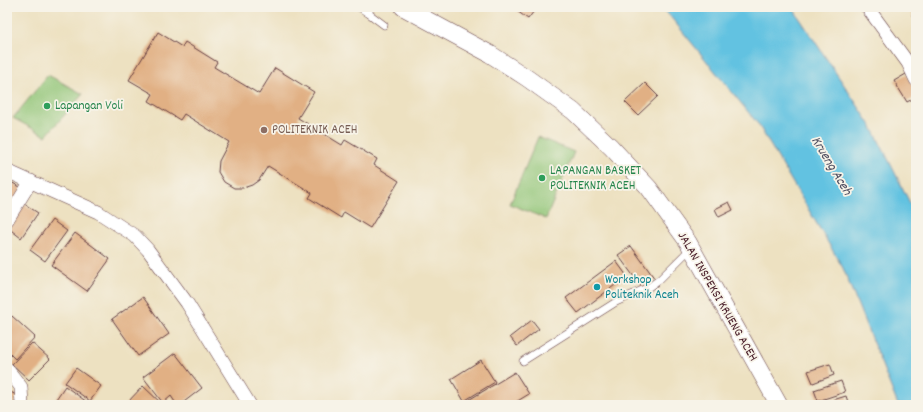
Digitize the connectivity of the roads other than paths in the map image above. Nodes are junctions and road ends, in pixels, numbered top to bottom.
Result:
1 (359, 7) edge
2 (403, 7) edge
3 (867, 7) edge
4 (369, 10) edge
5 (384, 25) dead end
6 (916, 80) edge
7 (7, 171) edge
8 (31, 181) junction
9 (7, 220) edge
10 (691, 248) junction
11 (523, 361) dead end
12 (7, 369) edge
13 (22, 405) edge
14 (250, 405) edge
15 (779, 405) edge

1 - 4 lane
2 - 10 street, JALAN INSPEKSI KRUENG ACEH
3 - 6 street
4 - 5 lane
7 - 8 street
8 - 9 street
8 - 14 street
10 - 11 lane
10 - 15 street, JALAN INSPEKSI KRUENG ACEH
12 - 13 street

